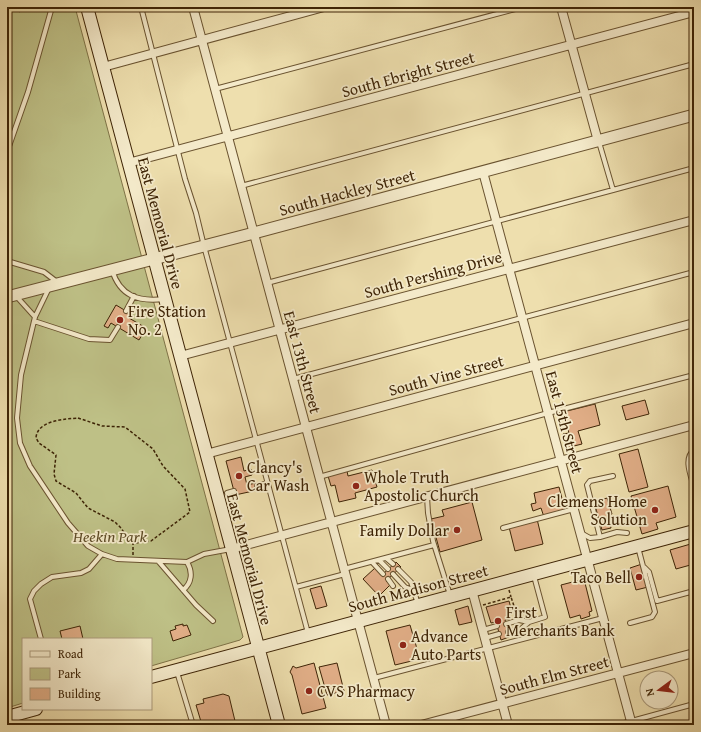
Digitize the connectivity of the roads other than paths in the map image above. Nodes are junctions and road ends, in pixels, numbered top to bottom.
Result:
1 (52, 7) edge
2 (87, 7) edge
3 (141, 7) edge
4 (193, 7) edge
5 (324, 7) edge
6 (523, 7) edge
7 (562, 7) edge
8 (694, 12) edge
9 (202, 40) junction
10 (571, 45) junction
11 (154, 53) junction
12 (694, 64) edge
13 (103, 67) junction
14 (215, 89) junction
15 (585, 93) junction
16 (694, 115) edge
17 (228, 137) junction
18 (598, 141) junction
19 (178, 150) junction
20 (7, 152) edge
21 (128, 163) junction
22 (694, 168) edge
23 (482, 172) junction
24 (241, 186) junction
25 (613, 190) junction
26 (694, 220) edge
27 (496, 221) junction
28 (254, 233) junction
29 (204, 246) junction
30 (154, 259) junction
31 (7, 261) edge
32 (509, 268) junction
33 (112, 270) junction
34 (694, 272) edge
35 (267, 283) junction
36 (55, 285) junction
37 (11, 296) edge
38 (134, 296) junction
39 (164, 299) junction
40 (126, 311) dead end
41 (522, 318) junction
42 (35, 319) junction
43 (694, 323) edge
44 (118, 327) dead end
45 (280, 330) junction
46 (231, 344) junction
47 (180, 356) junction
48 (535, 365) junction
49 (694, 375) edge
50 (293, 380) junction
51 (548, 413) junction
52 (694, 425) edge
53 (305, 427) junction
54 (256, 440) junction
55 (694, 450) edge
56 (206, 454) junction
57 (561, 461) junction
58 (613, 476) dead end
59 (319, 477) junction
60 (268, 483) junction
61 (257, 486) dead end
62 (694, 487) edge
63 (234, 491) dead end
64 (226, 493) dead end
65 (427, 497) junction
66 (574, 509) junction
67 (332, 523) junction
68 (503, 528) dead end
69 (694, 531) edge
70 (580, 532) junction
71 (627, 533) dead end
72 (282, 536) junction
73 (600, 537) junction
74 (434, 545) junction
75 (638, 546) junction
76 (231, 549) junction
77 (102, 554) junction
78 (386, 558) junction
79 (379, 560) junction
80 (587, 560) junction
81 (159, 562) junction
82 (187, 562) junction
83 (372, 562) junction
84 (393, 564) dead end
85 (644, 566) junction
86 (388, 569) dead end
87 (398, 569) dead end
88 (345, 572) junction
89 (384, 574) dead end
90 (393, 574) dead end
91 (534, 574) junction
92 (388, 579) dead end
93 (393, 586) dead end
94 (296, 587) junction
95 (183, 590) junction
96 (413, 590) junction
97 (472, 590) junction
98 (694, 591) edge
99 (450, 596) junction
100 (418, 604) junction
101 (603, 618) junction
102 (358, 621) junction
103 (213, 622) dead end
104 (529, 622) junction
105 (630, 623) dead end
106 (506, 624) dead end
107 (497, 626) dead end
108 (483, 630) junction
109 (508, 632) dead end
110 (308, 634) junction
111 (499, 634) dead end
112 (41, 638) edge
113 (485, 638) junction
114 (257, 647) junction
115 (488, 648) junction
116 (694, 653) edge
117 (177, 670) junction
118 (618, 673) junction
119 (152, 677) edge
120 (373, 678) junction
121 (503, 703) junction
122 (694, 704) edge
123 (32, 710) edge
124 (7, 717) edge
125 (631, 723) edge
126 (193, 725) edge
127 (279, 725) edge
128 (386, 725) edge
129 (421, 725) edge
130 (508, 725) edge
131 (617, 725) edge

1 - 20 lane
2 - 13 main road, East Memorial Drive
3 - 11 lane
4 - 9 street, East 13th Street
5 - 9 street
6 - 14 lane
7 - 10 street
8 - 10 street, South Ebright Street
9 - 11 street
9 - 14 street, East 13th Street
10 - 15 street
10 - 17 street, South Ebright Street
11 - 13 street
11 - 19 lane
12 - 15 lane
13 - 21 main road, East Memorial Drive
14 - 17 street, East 13th Street
15 - 18 street
15 - 24 lane
16 - 18 street, South Hackley Street
17 - 19 street, South Ebright Street
17 - 24 street, East 13th Street
18 - 23 street, South Hackley Street
18 - 25 lane
19 - 21 street, South Ebright Street
19 - 29 lane
21 - 30 main road, East Memorial Drive
22 - 25 lane
23 - 27 street, East 15th Street
23 - 28 street, South Hackley Street
24 - 28 street, East 13th Street
25 - 27 lane
26 - 32 street, South Pershing Drive
27 - 32 street, East 15th Street
27 - 35 lane
28 - 29 street, South Hackley Street
28 - 35 street, East 13th Street
29 - 30 street, South Hackley Street
29 - 46 lane
30 - 33 street, South Hackley Street
30 - 39 main road, East Memorial Drive
31 - 36 lane
32 - 41 street, East 15th Street
32 - 45 street, South Pershing Drive
33 - 36 street, South Hackley Street
33 - 38 lane
34 - 41 lane
35 - 45 street, East 13th Street
36 - 37 street, South Hackley Street
36 - 42 lane
37 - 42 lane
38 - 39 lane
38 - 40 lane
39 - 47 main road, East Memorial Drive
41 - 48 street, East 15th Street
41 - 50 lane
42 - 44 lane
42 - 77 lane
43 - 48 street, South Vine Street
45 - 46 street, South Pershing Drive
45 - 50 street, East 13th Street
46 - 47 street, South Pershing Drive
46 - 54 lane
47 - 56 main road, East Memorial Drive
48 - 51 street, East 15th Street
48 - 53 street, South Vine Street
49 - 51 lane
50 - 53 street, East 13th Street
51 - 57 street, East 15th Street
51 - 59 lane
52 - 57 street
53 - 54 street, South Vine Street
53 - 59 street, East 13th Street
54 - 56 street, South Vine Street
54 - 60 lane
55 - 62 lane
56 - 76 main road, East Memorial Drive
57 - 65 street
57 - 66 street, East 15th Street
58 - 73 lane
59 - 67 street, East 13th Street
60 - 61 lane
60 - 72 lane
63 - 64 lane
65 - 67 street
65 - 74 lane
66 - 68 lane
66 - 70 street, East 15th Street
67 - 72 street
67 - 88 street, East 13th Street
69 - 75 main road, South Madison Street
70 - 73 lane
70 - 80 street, East 15th Street
71 - 73 lane
72 - 76 street
72 - 94 lane
74 - 78 lane
74 - 99 lane
75 - 80 main road, South Madison Street
75 - 85 lane
76 - 82 lane
76 - 114 main road, East Memorial Drive
77 - 81 lane
77 - 112 lane
78 - 79 lane
78 - 84 lane
79 - 83 lane
79 - 86 lane
80 - 91 main road, South Madison Street
80 - 101 street, East 15th Street
81 - 82 lane
81 - 95 lane
82 - 95 lane
83 - 88 lane
83 - 89 lane
85 - 98 lane
85 - 105 lane
87 - 96 lane
88 - 94 lane
88 - 102 street, East 13th Street
90 - 96 lane
91 - 97 main road, South Madison Street
91 - 104 lane
92 - 93 lane
94 - 110 lane
95 - 103 lane
96 - 100 lane
97 - 99 main road, South Madison Street
97 - 108 street
99 - 100 main road, South Madison Street
100 - 102 main road, South Madison Street
101 - 115 lane
101 - 118 street, East 15th Street
102 - 110 main road, South Madison Street
102 - 120 street, East 13th Street
104 - 106 lane
104 - 109 lane
107 - 108 lane
108 - 113 street
110 - 114 main road, South Madison Street
111 - 113 lane
113 - 115 street
114 - 117 main road, South Madison Street
114 - 127 main road, East Memorial Drive
115 - 120 lane
115 - 121 street
116 - 118 street, South Elm Street
117 - 119 main road, South Madison Street
117 - 126 lane
118 - 121 street, South Elm Street
118 - 125 street, East 15th Street
120 - 128 street, East 13th Street
121 - 129 street, South Elm Street
121 - 130 street
122 - 125 lane
123 - 124 main road
125 - 131 lane

